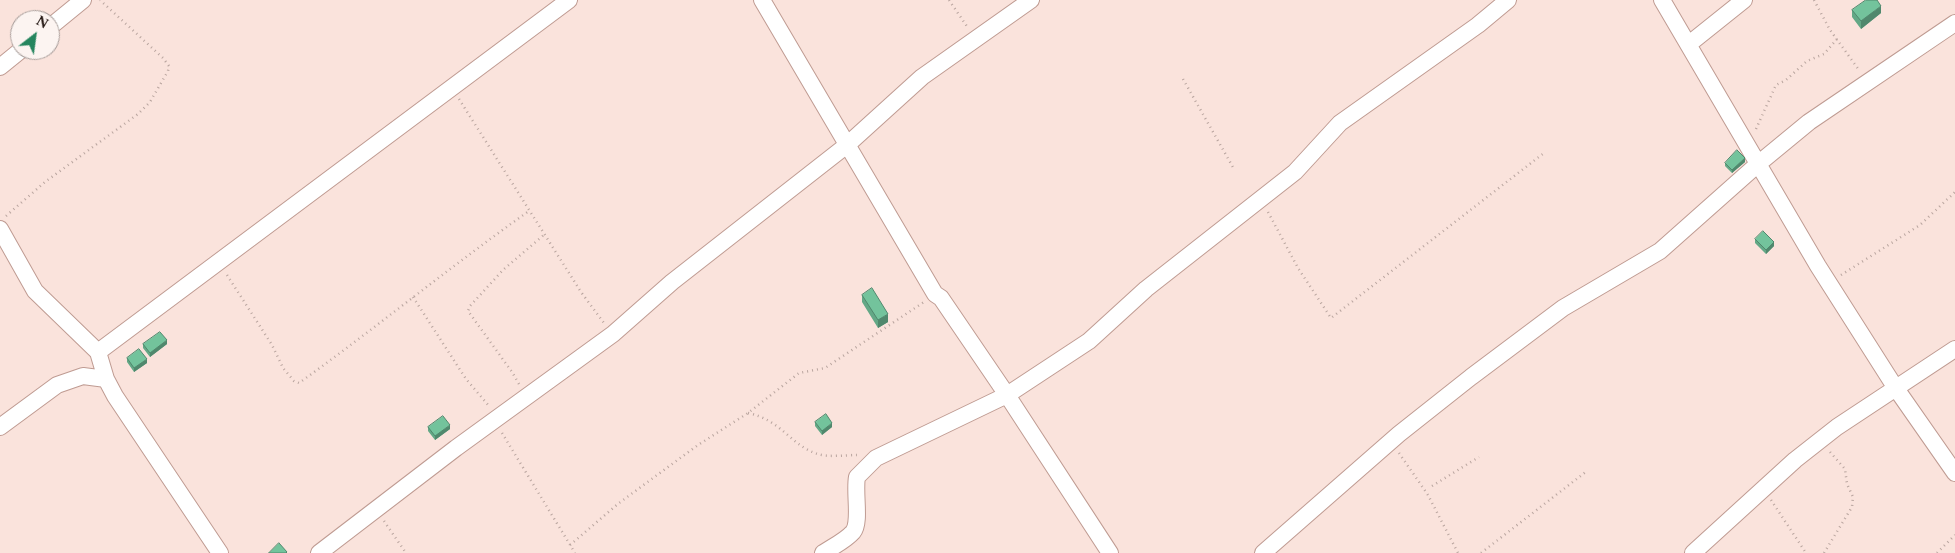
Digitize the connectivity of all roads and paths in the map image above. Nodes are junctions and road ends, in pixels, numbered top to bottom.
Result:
1 (83, 0) edge
2 (100, 0) edge
3 (569, 0) edge
4 (762, 0) edge
5 (949, 0) edge
6 (1031, 0) edge
7 (1508, 0) edge
8 (1662, 0) edge
9 (1744, 0) edge
10 (1814, 0) edge
11 (60, 19) edge
12 (1955, 23) edge
13 (976, 39) junction
14 (1836, 39) junction
15 (1689, 44) junction
16 (10, 59) edge
17 (0, 67) edge
18 (1183, 79) dead end
19 (1867, 82) junction
20 (452, 87) junction
21 (1746, 142) junction
22 (847, 145) junction
23 (1544, 152) dead end
24 (1758, 164) junction
25 (1234, 169) dead end
26 (1955, 192) edge
27 (1265, 206) dead end
28 (529, 211) junction
29 (0, 221) edge
30 (0, 229) edge
31 (545, 234) junction
32 (218, 261) junction
33 (1829, 282) junction
34 (935, 294) junction
35 (413, 297) junction
36 (613, 334) junction
37 (1955, 348) edge
38 (98, 352) junction
39 (106, 379) junction
40 (1895, 387) junction
41 (1007, 395) junction
42 (526, 399) junction
43 (748, 413) junction
44 (497, 419) junction
45 (0, 427) edge
46 (1391, 442) junction
47 (1819, 442) junction
48 (862, 455) dead end
49 (1479, 457) dead end
50 (1587, 471) dead end
51 (1955, 473) edge
52 (1432, 486) dead end
53 (1764, 488) junction
54 (376, 509) junction
55 (1955, 535) edge
56 (570, 545) junction
57 (220, 553) edge
58 (318, 553) edge
59 (406, 553) edge
60 (575, 553) edge
61 (823, 553) edge
62 (1110, 553) edge
63 (1263, 553) edge
64 (1458, 553) edge
65 (1481, 553) edge
66 (1694, 553) edge
67 (1806, 553) edge
68 (1824, 553) edge
69 (1937, 553) edge

1 - 11 street
2 - 29 path
3 - 20 street
4 - 22 street
5 - 13 path
6 - 13 street
7 - 41 street
8 - 15 street
9 - 15 street
10 - 14 path
12 - 19 street
13 - 22 street
14 - 19 path
14 - 21 path
15 - 21 street
16 - 17 street
18 - 25 path
19 - 24 street
20 - 28 path
20 - 32 street
21 - 24 street
22 - 34 street
22 - 36 street
23 - 27 path
24 - 33 street
24 - 46 street
26 - 33 path
28 - 31 path
28 - 35 path
30 - 38 street
31 - 36 path
31 - 42 path
32 - 35 path
32 - 38 street
33 - 40 street
34 - 41 street
34 - 43 path
35 - 44 path
36 - 42 street
37 - 40 street
38 - 39 street
39 - 45 street
39 - 57 street
40 - 47 street
40 - 51 street
41 - 61 street
41 - 62 street
42 - 44 street
43 - 48 path
43 - 56 path
44 - 54 street
44 - 56 path
46 - 63 street
46 - 64 path
47 - 53 street
47 - 68 path
49 - 52 path
50 - 65 path
53 - 66 street
53 - 67 path
54 - 58 street
54 - 59 path
55 - 69 path
56 - 60 path

